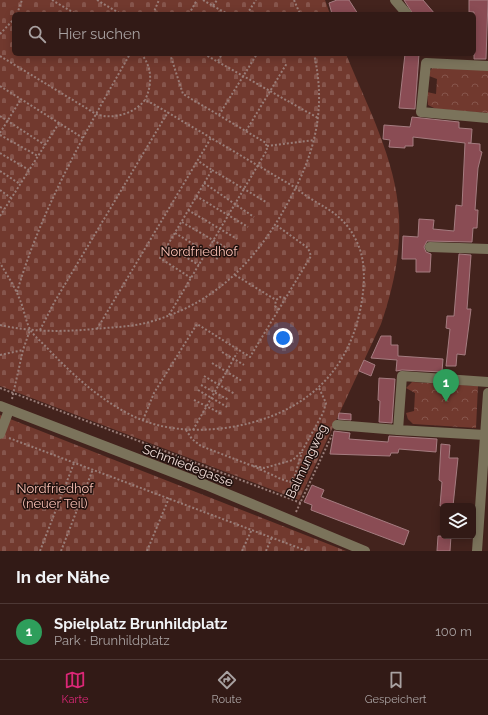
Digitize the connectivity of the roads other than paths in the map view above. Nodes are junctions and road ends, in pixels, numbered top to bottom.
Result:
1 (395, 0) edge
2 (405, 12) edge
3 (426, 58) edge
4 (488, 66) edge
5 (488, 118) edge
6 (430, 247) dead end
7 (488, 250) edge
8 (488, 382) edge
9 (488, 399) edge
10 (4, 408) edge
11 (337, 425) road end
12 (398, 430) junction
13 (485, 435) junction
14 (4, 436) edge
15 (365, 551) edge
16 (477, 551) edge

1 - 2 street
3 - 4 street
3 - 5 street
6 - 7 street
8 - 12 street
9 - 13 street
10 - 14 street
10 - 15 street, Schmiedegasse
11 - 12 street, Balmungweg
12 - 13 street, Balmungweg
13 - 16 street

